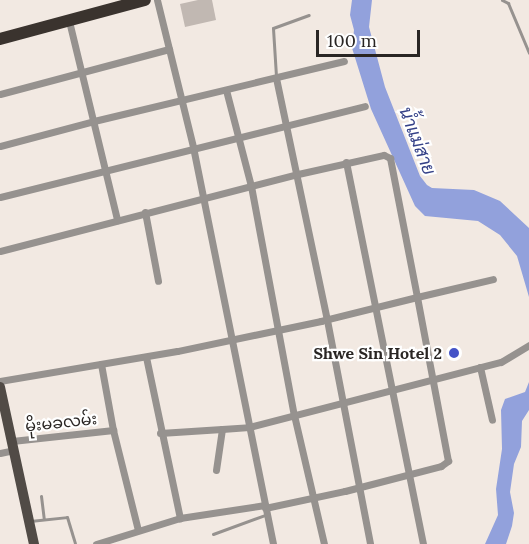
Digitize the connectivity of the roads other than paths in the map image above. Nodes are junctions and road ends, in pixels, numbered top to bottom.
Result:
1 (145, 0) edge
2 (158, 0) edge
3 (502, 0) edge
4 (309, 15) dead end
5 (69, 21) junction
6 (0, 39) edge
7 (169, 49) junction
8 (529, 53) edge
9 (344, 61) dead end
10 (82, 72) junction
11 (276, 78) junction
12 (226, 90) junction
13 (0, 94) edge
14 (182, 100) junction
15 (365, 106) dead end
16 (94, 121) junction
17 (287, 126) junction
18 (239, 137) junction
19 (0, 146) edge
20 (192, 147) junction
21 (346, 162) junction
22 (106, 170) junction
23 (298, 174) junction
24 (251, 186) junction
25 (0, 197) edge
26 (202, 198) junction
27 (145, 212) junction
28 (117, 220) junction
29 (0, 251) edge
30 (493, 279) dead end
31 (158, 281) dead end
32 (417, 297) junction
33 (374, 307) junction
34 (327, 320) junction
35 (280, 329) junction
36 (231, 339) junction
37 (529, 345) edge
38 (146, 357) junction
39 (101, 364) junction
40 (480, 367) junction
41 (434, 379) junction
42 (0, 381) edge
43 (0, 387) edge
44 (392, 390) junction
45 (342, 403) junction
46 (294, 415) junction
47 (492, 420) dead end
48 (249, 427) junction
49 (222, 429) junction
50 (113, 430) junction
51 (160, 433) junction
52 (13, 446) junction
53 (0, 453) edge
54 (216, 470) dead end
55 (409, 474) junction
56 (358, 487) junction
57 (41, 496) dead end
58 (314, 497) junction
59 (266, 509) junction
60 (180, 518) junction
61 (44, 519) junction
62 (29, 521) junction
63 (138, 530) junction
64 (213, 534) dead end
65 (75, 543) edge
66 (34, 544) edge
67 (96, 544) edge
68 (273, 544) edge
69 (324, 544) edge
70 (370, 544) edge
71 (423, 544) edge

1 - 5 highway
2 - 7 street
3 - 8 lane
4 - 11 lane
5 - 6 highway
5 - 10 street
7 - 10 street
7 - 14 street
9 - 11 street
10 - 13 street
10 - 16 street
11 - 12 street
11 - 17 street
12 - 14 street
12 - 18 street
14 - 16 street
14 - 20 street
15 - 17 street
16 - 19 street
16 - 22 street
17 - 18 street
17 - 23 street
18 - 20 street
18 - 24 street
20 - 22 street
20 - 26 street
21 - 23 street
21 - 32 street
21 - 33 street
22 - 25 street
22 - 28 street
23 - 24 street
23 - 34 street
24 - 26 street
24 - 35 street
26 - 27 street
26 - 36 street
27 - 28 street
27 - 31 street
28 - 29 street
30 - 32 street
32 - 33 street
32 - 41 street
33 - 34 street
33 - 44 street
34 - 35 street
34 - 45 street
35 - 36 street
35 - 46 street
36 - 38 street
36 - 48 street
37 - 40 street
38 - 39 street
38 - 51 street
39 - 42 street
39 - 50 street
40 - 41 street
40 - 47 street
41 - 44 street
41 - 55 street
43 - 52 main road
44 - 45 street
44 - 55 street
45 - 46 street
45 - 56 street
46 - 48 street
46 - 58 street
48 - 49 street
48 - 59 street
49 - 51 street
49 - 54 street
50 - 52 street, မိုးမခလမ်း
50 - 63 street
51 - 60 street
52 - 53 street, မိုးမခလမ်း
52 - 62 main road
55 - 56 street
55 - 71 street
56 - 58 street
56 - 70 street
57 - 61 lane
58 - 59 street
58 - 69 street
59 - 60 street
59 - 64 lane
59 - 68 street
60 - 63 street
61 - 62 lane
61 - 65 lane
62 - 66 main road
63 - 67 street

